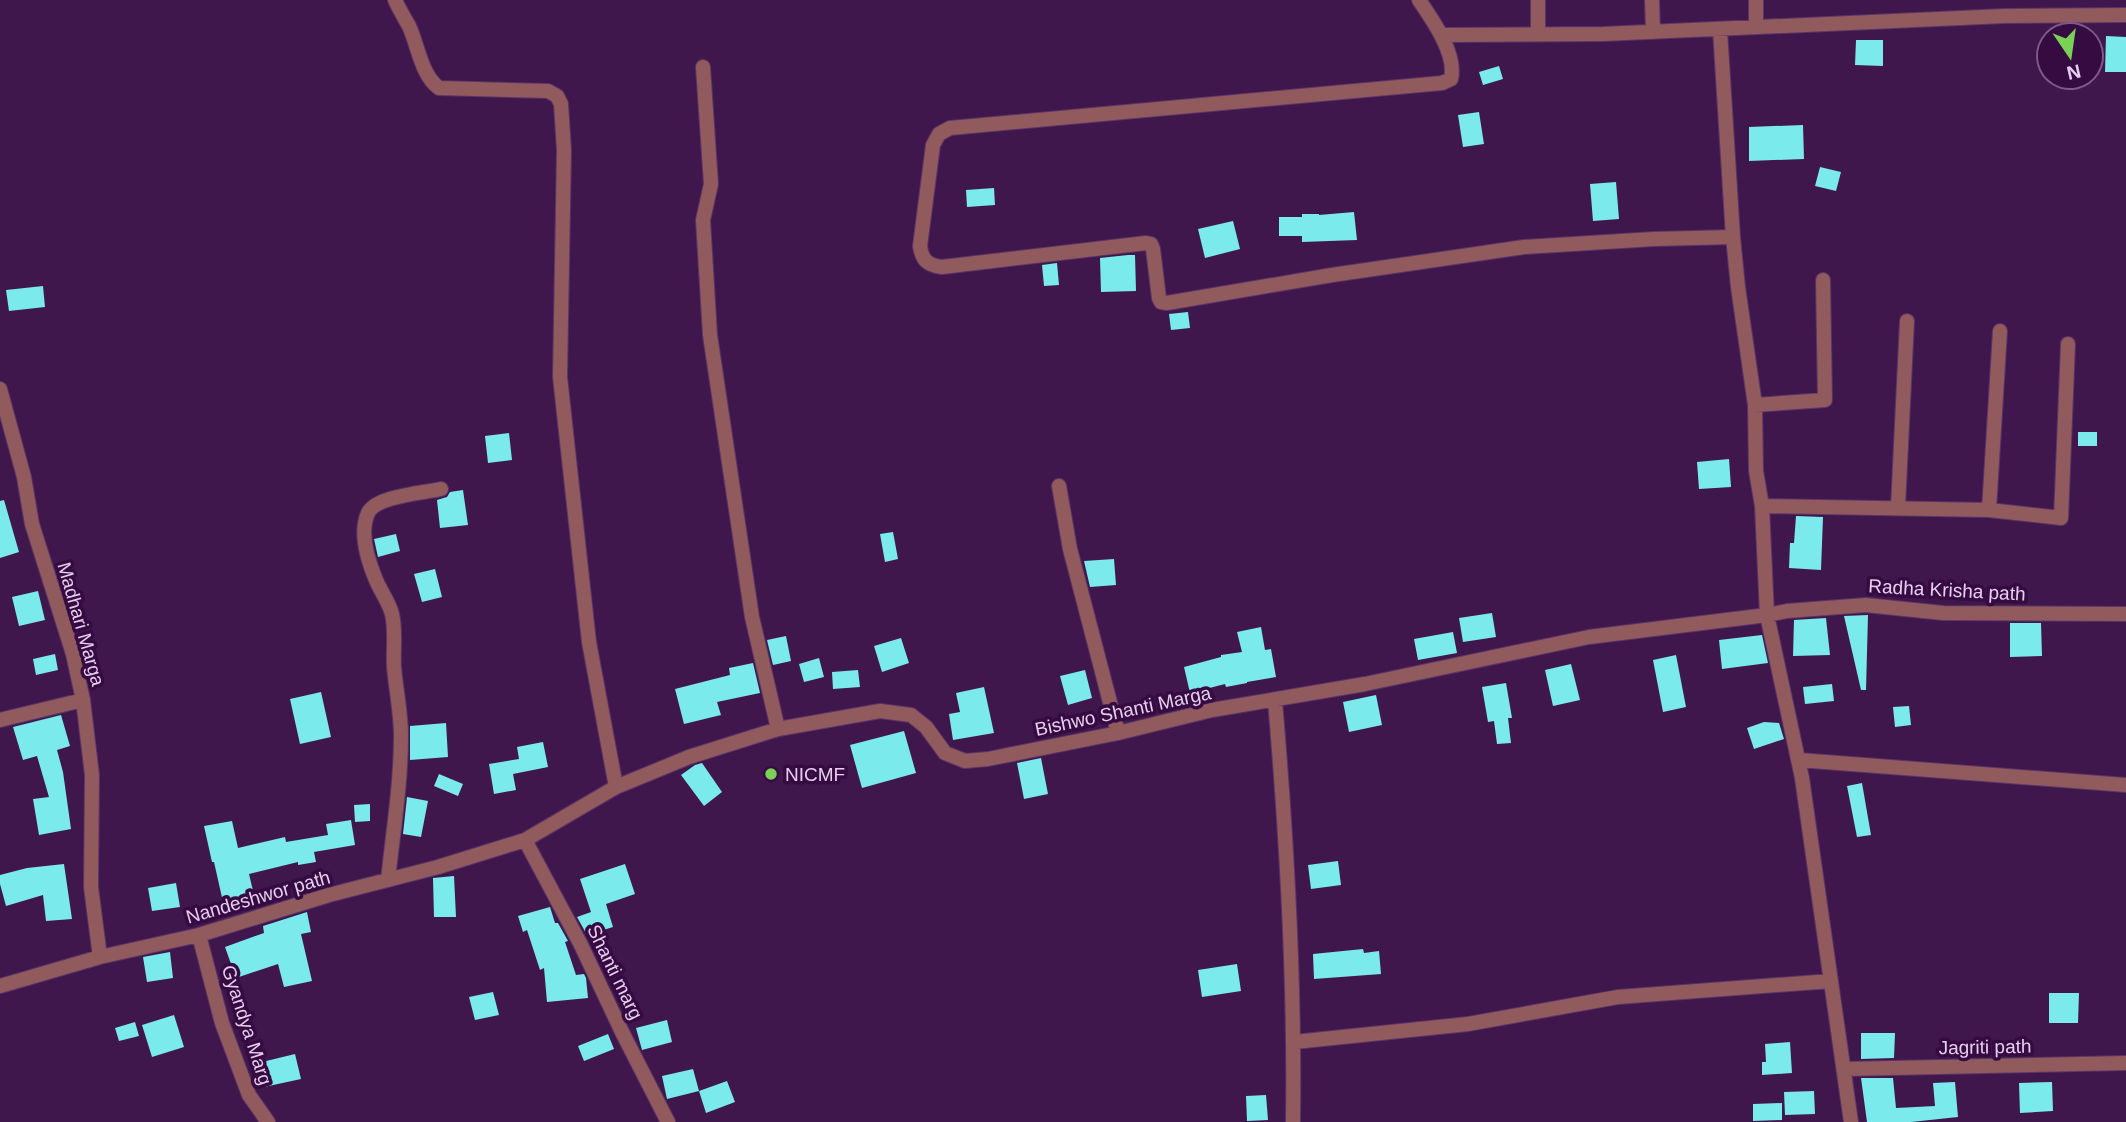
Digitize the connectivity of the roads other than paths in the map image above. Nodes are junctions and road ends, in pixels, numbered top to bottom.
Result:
1 (395, 0) edge
2 (1419, 0) edge
3 (1538, 0) edge
4 (1652, 0) edge
5 (1756, 0) edge
6 (2126, 15) edge
7 (1756, 27) junction
8 (1720, 30) junction
9 (1653, 32) junction
10 (1538, 34) junction
11 (1442, 35) junction
12 (704, 66) dead end
13 (1733, 237) junction
14 (1823, 280) dead end
15 (1907, 321) dead end
16 (2000, 331) dead end
17 (2068, 344) dead end
18 (0, 389) edge
19 (1755, 405) junction
20 (1059, 486) dead end
21 (441, 489) dead end
22 (1762, 506) junction
23 (1898, 507) junction
24 (1989, 510) junction
25 (2126, 614) edge
26 (1767, 615) junction
27 (83, 700) junction
28 (1275, 701) junction
29 (0, 720) edge
30 (778, 729) junction
31 (1118, 733) junction
32 (1798, 760) junction
33 (2126, 785) edge
34 (616, 787) junction
35 (525, 841) junction
36 (388, 880) junction
37 (199, 935) junction
38 (100, 957) junction
39 (1832, 981) junction
40 (0, 986) edge
41 (1294, 1042) junction
42 (2126, 1063) edge
43 (1844, 1069) junction
44 (268, 1122) edge
45 (668, 1122) edge
46 (1293, 1122) edge
47 (1850, 1122) edge

1 - 34 street
2 - 11 street
3 - 10 street
4 - 9 street
5 - 7 street
6 - 7 street
7 - 8 street
8 - 9 street
8 - 13 street
9 - 10 street
10 - 11 street
11 - 13 street
12 - 30 street
13 - 19 street
14 - 19 street
15 - 23 street
16 - 24 street
17 - 24 street
18 - 27 street, Madhari Marga
19 - 22 street
20 - 31 street
21 - 36 street
22 - 23 street
22 - 26 street
23 - 24 street
25 - 26 street, Radha Krisha path
26 - 28 street, Bishwo Shanti Marga
26 - 32 street
27 - 29 street
27 - 38 street, Madhari Marga
28 - 31 street, Bishwo Shanti Marga
28 - 41 street
30 - 31 street, Bishwo Shanti Marga
30 - 34 street, Bishwo Shanti Marga
32 - 33 street
32 - 39 street
34 - 35 street, Bishwo Shanti Marga
35 - 36 street, Nandeshwor path
35 - 45 street, Shanti marg
36 - 37 street, Nandeshwor path
37 - 38 street, Nandeshwor path
37 - 44 street, Gyandya Marg
38 - 40 street, Nandeshwor path
39 - 41 street
39 - 43 street
41 - 46 street
42 - 43 street, Jagriti path
43 - 47 street

